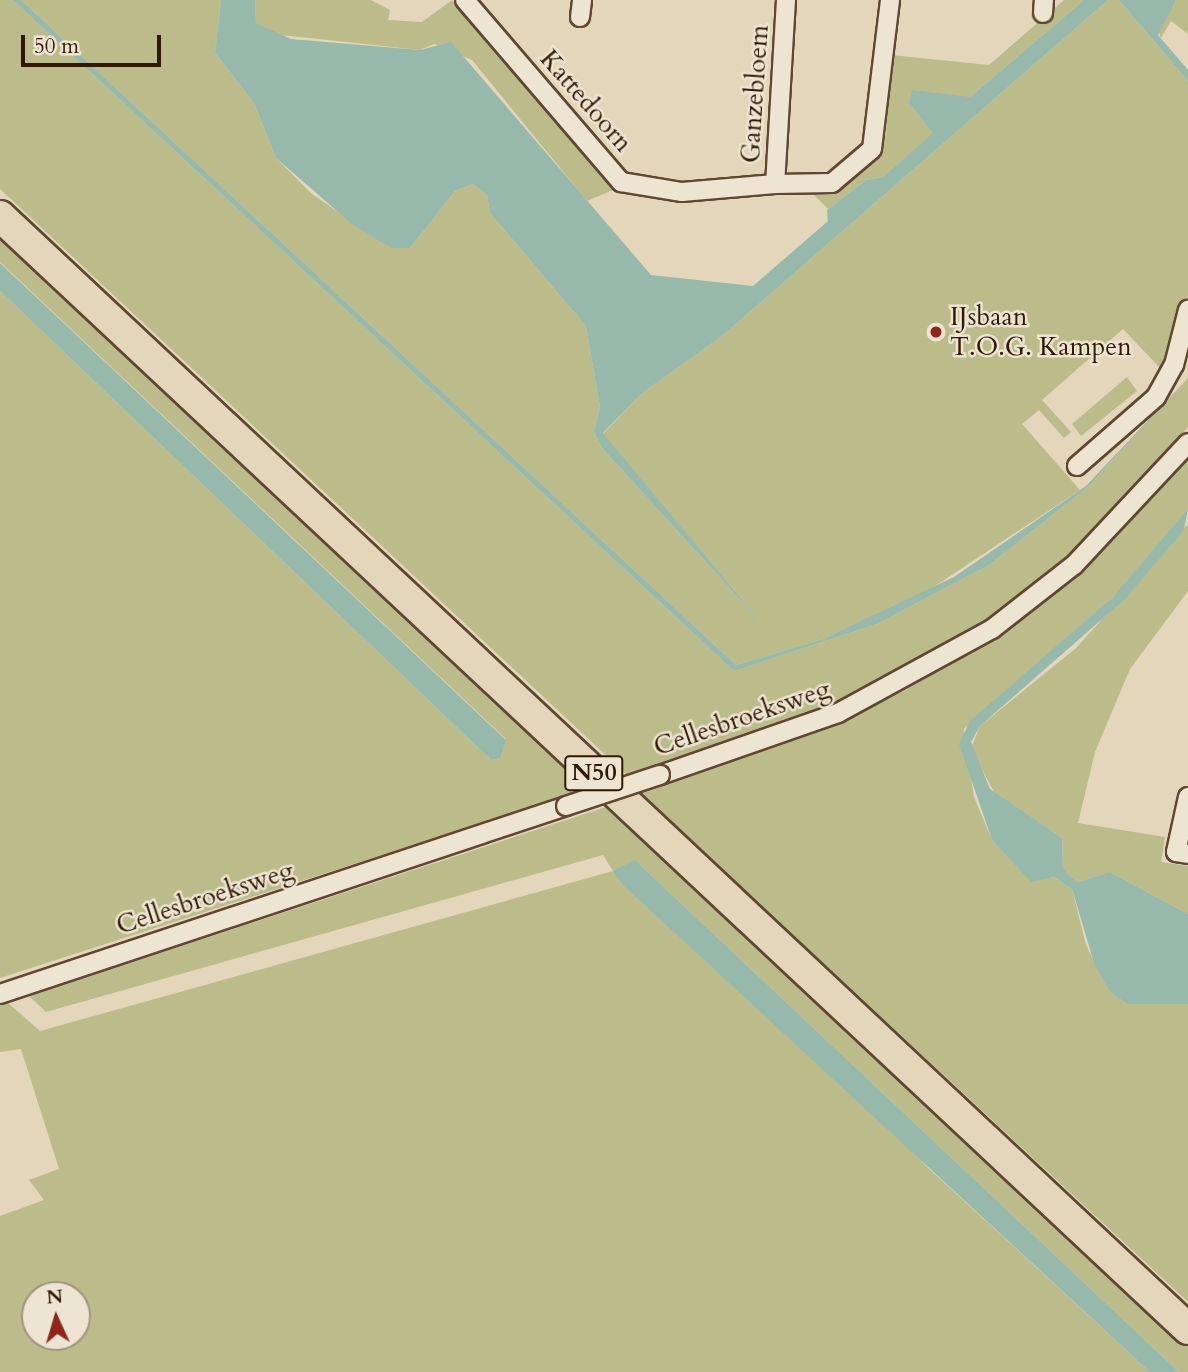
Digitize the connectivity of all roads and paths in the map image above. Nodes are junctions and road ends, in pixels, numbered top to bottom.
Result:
1 (465, 0) edge
2 (786, 0) edge
3 (890, 0) edge
4 (775, 184) junction
5 (0, 201) edge
6 (0, 216) edge
7 (1188, 310) edge
8 (1188, 443) edge
9 (1077, 467) dead end
10 (1188, 797) edge
11 (1188, 854) edge
12 (0, 994) edge
13 (1188, 1314) edge
14 (1188, 1329) edge

1 - 4 street, Kattedoorn
2 - 4 street, Ganzebloem
3 - 4 street, Ganzebloem
5 - 13 highway, N50
6 - 14 highway, N50
7 - 9 street
8 - 12 street, Cellesbroeksweg, bridge
10 - 11 street

